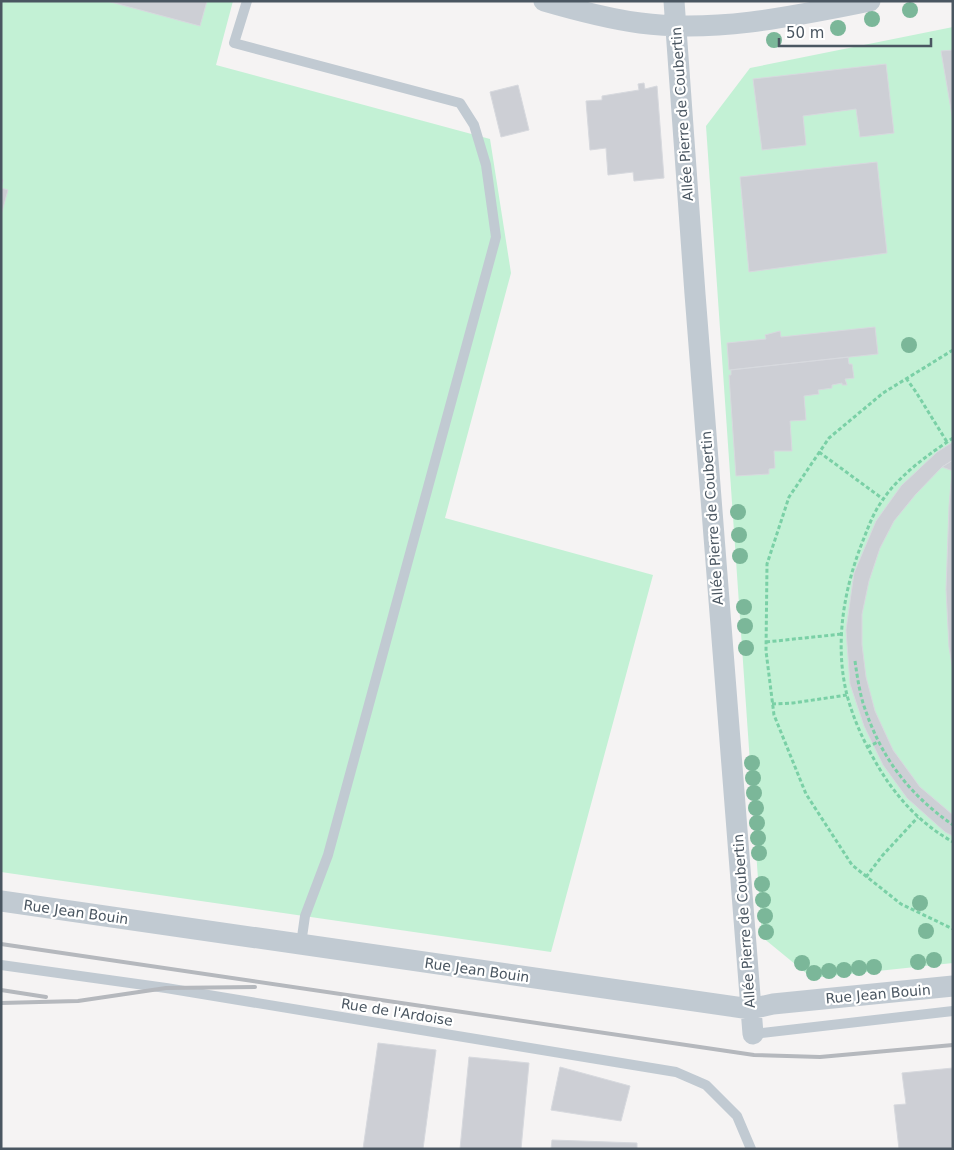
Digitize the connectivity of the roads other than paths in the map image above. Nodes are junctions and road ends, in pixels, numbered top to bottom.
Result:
1 (247, 1) edge
2 (544, 1) edge
3 (674, 1) edge
4 (870, 1) edge
5 (675, 25) junction
6 (1, 901) edge
7 (301, 944) junction
8 (1, 965) edge
9 (953, 986) edge
10 (750, 1009) junction
11 (953, 1011) edge
12 (753, 1034) joint
13 (751, 1149) edge

1 - 7 lane
2 - 5 street
3 - 5 street, Allée Pierre de Coubertin
4 - 5 street
5 - 10 street, Allée Pierre de Coubertin
6 - 7 street, Rue Jean Bouin
7 - 10 street, Rue Jean Bouin
8 - 13 lane, Rue de l'Ardoise
9 - 10 street, Rue Jean Bouin
10 - 12 street, Allée Pierre de Coubertin
11 - 12 lane, Rue Jean Bouin

